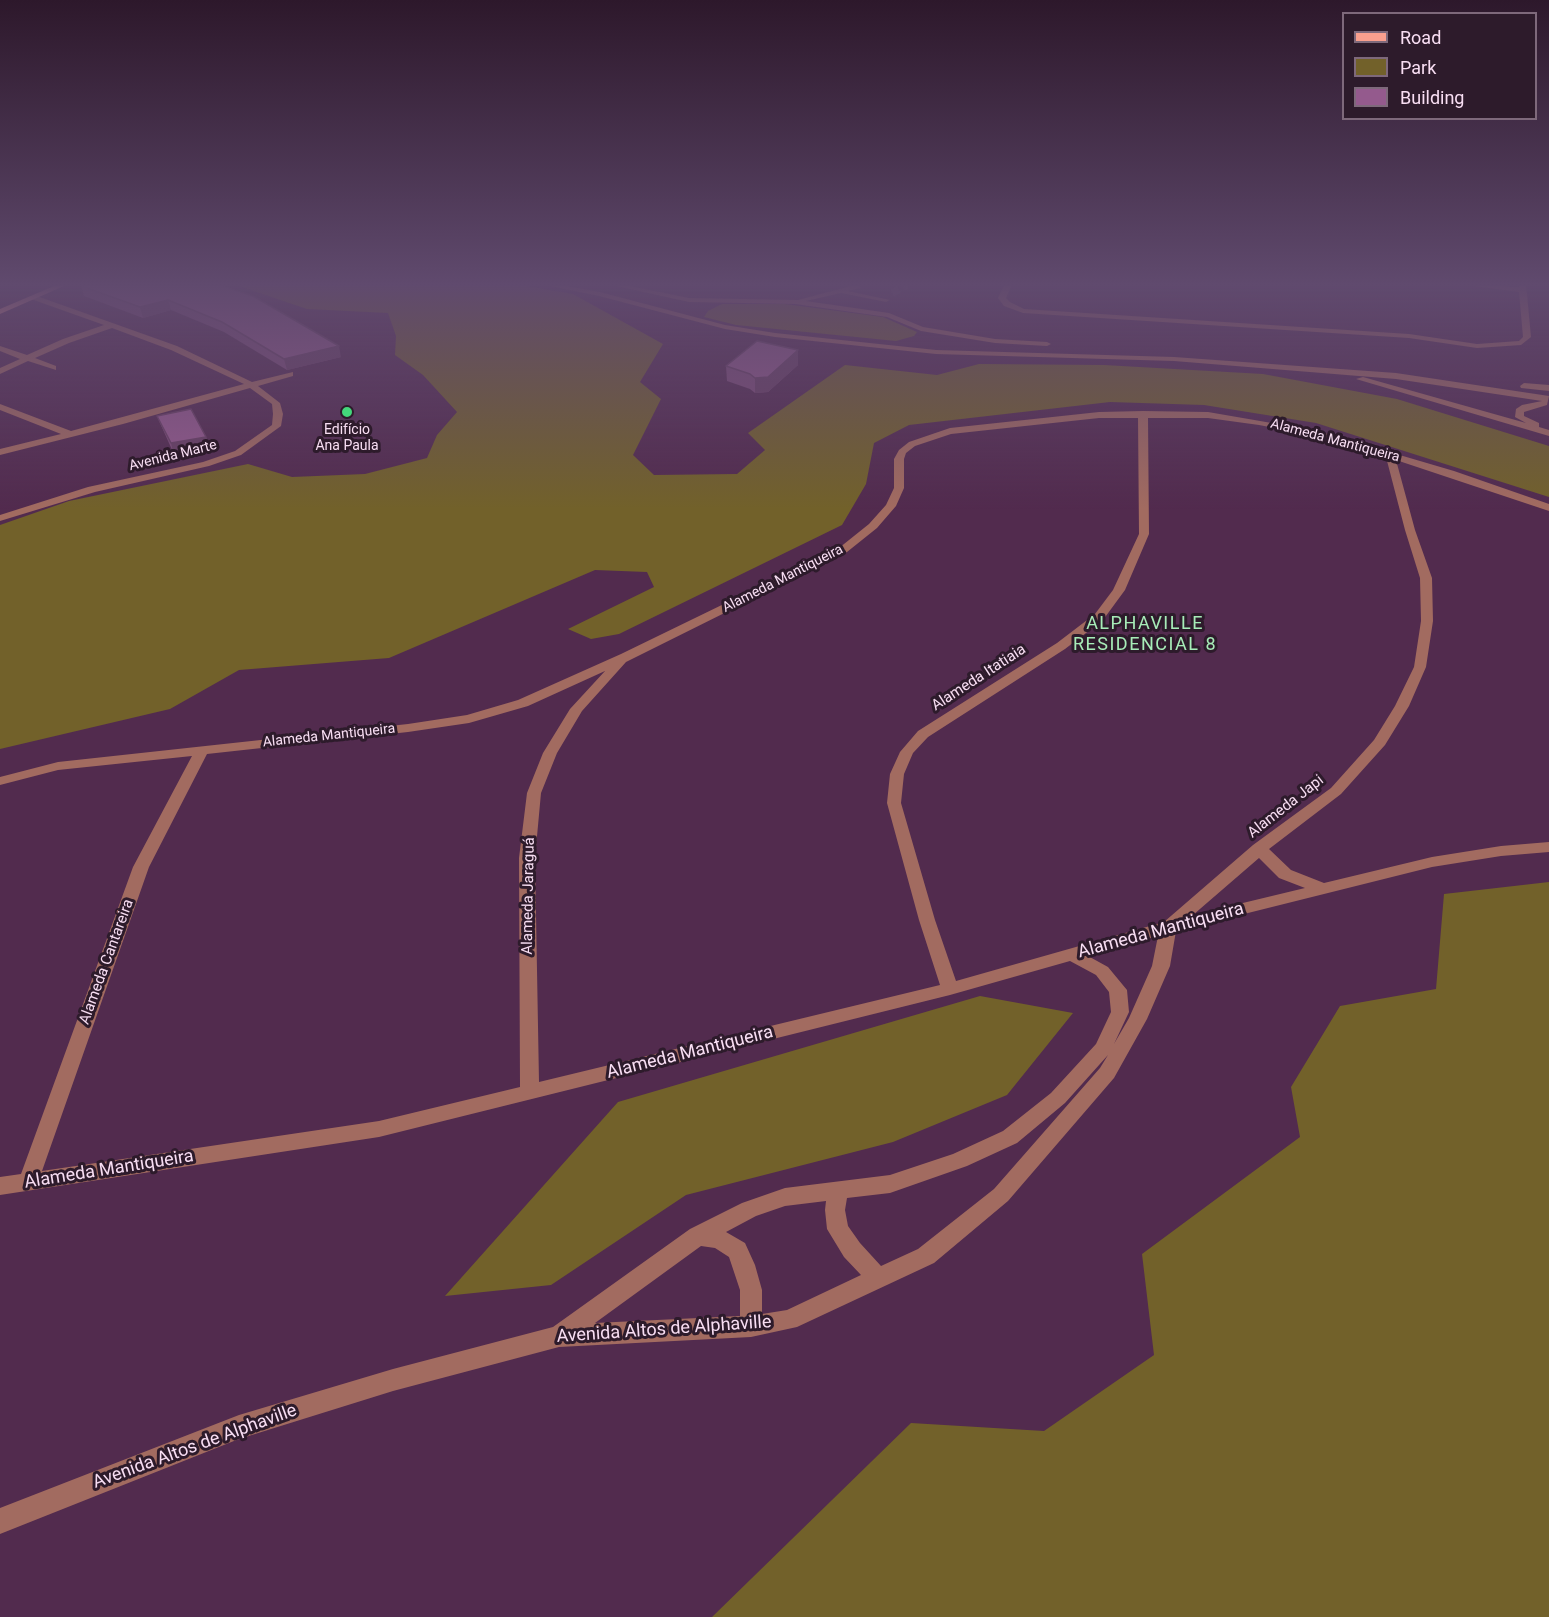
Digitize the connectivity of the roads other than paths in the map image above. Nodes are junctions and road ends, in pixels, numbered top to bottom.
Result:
1 (25, 358) edge
2 (27, 358) edge
3 (196, 358) edge
4 (1158, 358) edge
5 (1286, 358) edge
6 (1342, 362) dead end
7 (53, 368) dead end
8 (1331, 370) junction
9 (0, 371) edge
10 (290, 374) edge
11 (1458, 375) dead end
12 (252, 385) junction
13 (1549, 388) edge
14 (1549, 400) edge
15 (0, 407) edge
16 (1143, 414) junction
17 (1549, 433) edge
18 (69, 434) junction
19 (0, 452) edge
20 (1390, 455) junction
21 (1549, 508) edge
22 (0, 518) edge
23 (626, 657) junction
24 (203, 749) junction
25 (0, 781) edge
26 (1549, 847) edge
27 (1259, 849) junction
28 (1324, 889) junction
29 (1168, 927) junction
30 (1071, 954) junction
31 (950, 988) junction
32 (530, 1093) junction
33 (28, 1182) junction
34 (0, 1186) edge
35 (838, 1192) junction
36 (698, 1236) junction
37 (878, 1278) junction
38 (751, 1326) junction
39 (559, 1336) junction
40 (0, 1521) edge

1 - 9 street
2 - 7 street
3 - 12 street, Avenida Marte
4 - 8 street
5 - 6 street
8 - 14 street
8 - 17 street
10 - 12 street
11 - 13 street
12 - 18 street
12 - 22 street, Avenida Marte
14 - 17 street
15 - 18 street
16 - 20 street, Alameda Mantiqueira
16 - 23 street, Alameda Mantiqueira
16 - 31 street, Alameda Itatiaia
18 - 19 street
20 - 21 street, Alameda Mantiqueira
20 - 27 street, Alameda Japi
23 - 24 street, Alameda Mantiqueira
23 - 32 street, Alameda Jaraguá
24 - 25 street, Alameda Mantiqueira
24 - 33 street, Alameda Cantareira
26 - 28 street, Alameda Mantiqueira
27 - 28 street
27 - 29 street, Alameda Japi
28 - 29 street, Alameda Mantiqueira
29 - 30 street, Alameda Mantiqueira
29 - 37 street, Avenida Altos de Alphaville
30 - 31 street, Alameda Mantiqueira
30 - 35 street
31 - 32 street, Alameda Mantiqueira
32 - 33 street, Alameda Mantiqueira
33 - 34 street, Alameda Mantiqueira
35 - 36 street
35 - 37 street
36 - 38 street
36 - 39 street
37 - 38 street, Avenida Altos de Alphaville
38 - 39 street, Avenida Altos de Alphaville
39 - 40 street, Avenida Altos de Alphaville

